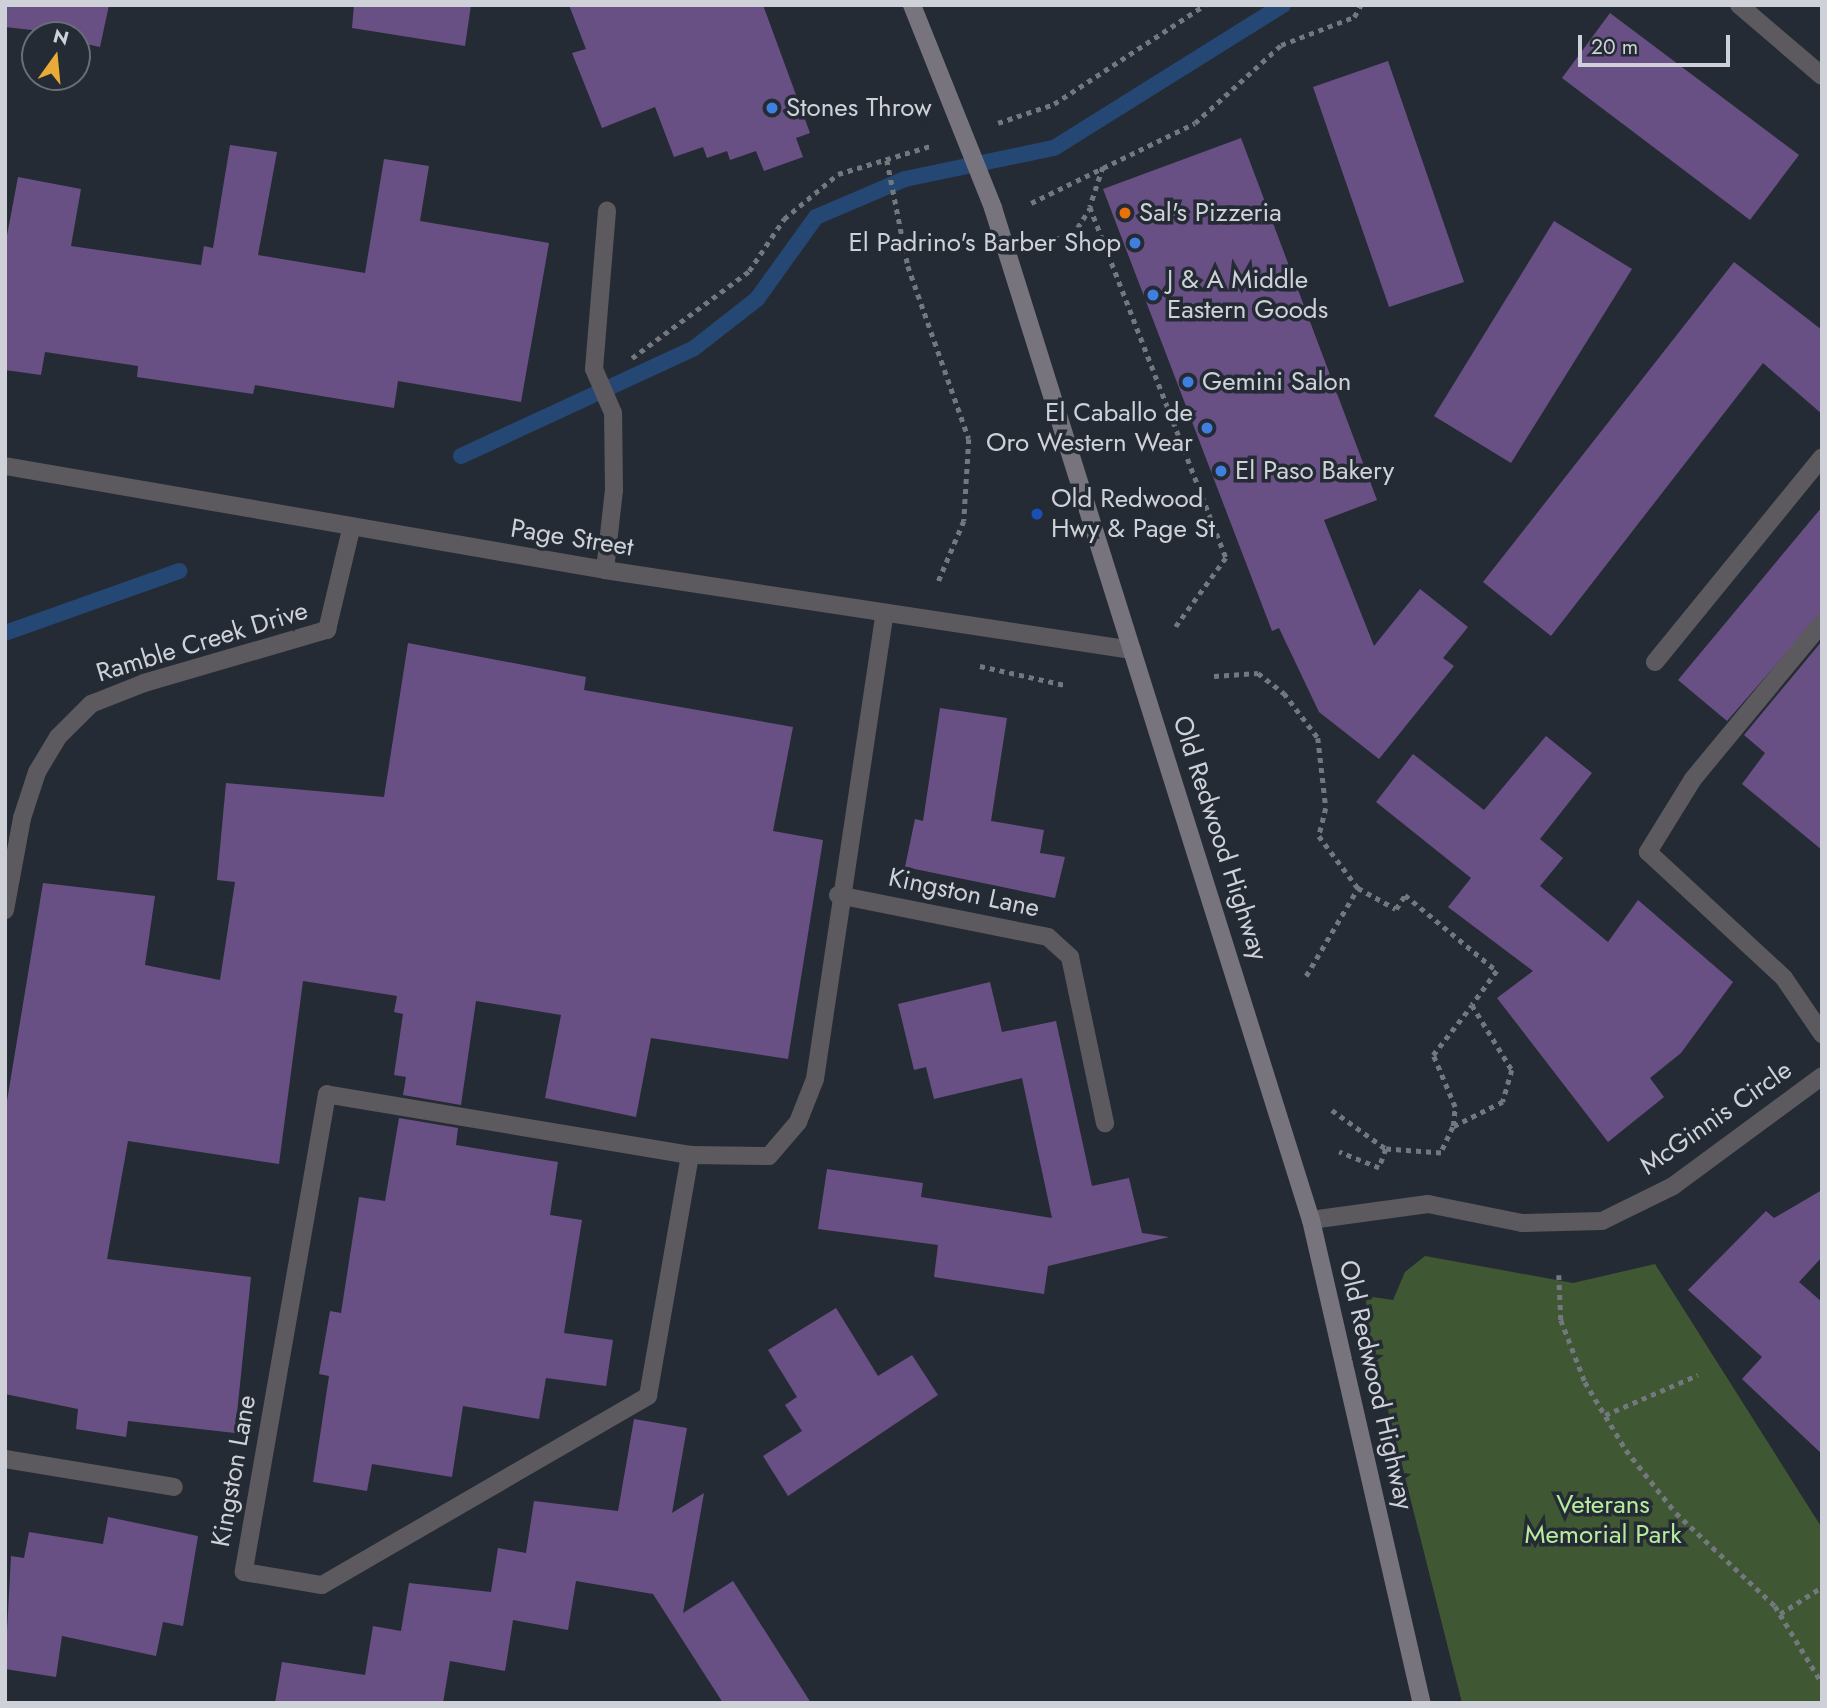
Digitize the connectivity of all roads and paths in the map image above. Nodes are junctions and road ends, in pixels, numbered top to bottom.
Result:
1 (912, 5) edge
2 (1205, 5) edge
3 (1360, 5) edge
4 (1739, 5) edge
5 (1822, 76) edge
6 (990, 126) dead end
7 (938, 143) dead end
8 (887, 160) junction
9 (1103, 167) junction
10 (1031, 203) dead end
11 (1090, 207) junction
12 (607, 211) dead end
13 (1044, 240) dead end
14 (594, 369) junction
15 (1822, 457) edge
16 (5, 466) edge
17 (351, 528) junction
18 (605, 570) junction
19 (936, 589) dead end
20 (884, 615) junction
21 (1822, 624) edge
22 (1175, 628) dead end
23 (1132, 650) junction
24 (1655, 662) dead end
25 (965, 663) dead end
26 (1214, 676) dead end
27 (1065, 685) dead end
28 (1358, 888) junction
29 (838, 895) junction
30 (5, 909) edge
31 (1306, 976) dead end
32 (1472, 1005) junction
33 (1822, 1034) edge
34 (1822, 1076) edge
35 (1332, 1111) dead end
36 (1105, 1123) dead end
37 (1453, 1127) junction
38 (1386, 1149) junction
39 (1339, 1152) dead end
40 (690, 1155) junction
41 (1311, 1220) junction
42 (1559, 1275) dead end
43 (1698, 1375) dead end
44 (1605, 1415) junction
45 (5, 1460) edge
46 (174, 1487) dead end
47 (1822, 1587) edge
48 (1780, 1614) junction
49 (1822, 1683) edge
50 (1422, 1703) edge

1 - 23 main road, Old Redwood Highway
2 - 6 path
3 - 9 path
4 - 5 street
7 - 8 path
8 - 14 path
8 - 19 path
9 - 10 path
9 - 11 path
11 - 13 path
11 - 22 path
12 - 14 street
14 - 18 street
15 - 24 street
16 - 17 street, Page Street
17 - 18 street, Page Street
17 - 30 street, Ramble Creek Drive
18 - 20 street, Page Street
20 - 23 street, Page Street
20 - 29 street, Kingston Lane
21 - 33 street
23 - 41 main road, Old Redwood Highway
25 - 27 path
26 - 28 path
28 - 31 path
28 - 32 path
29 - 36 street, Kingston Lane
29 - 40 street, Kingston Lane
32 - 37 path
32 - 37 path
34 - 41 street, McGinnis Circle
35 - 38 path
37 - 38 path
38 - 39 path
40 - 40 street, Kingston Lane
41 - 50 main road, Old Redwood Highway
42 - 44 path
43 - 44 path
44 - 48 path
45 - 46 street
47 - 48 path
48 - 49 path

